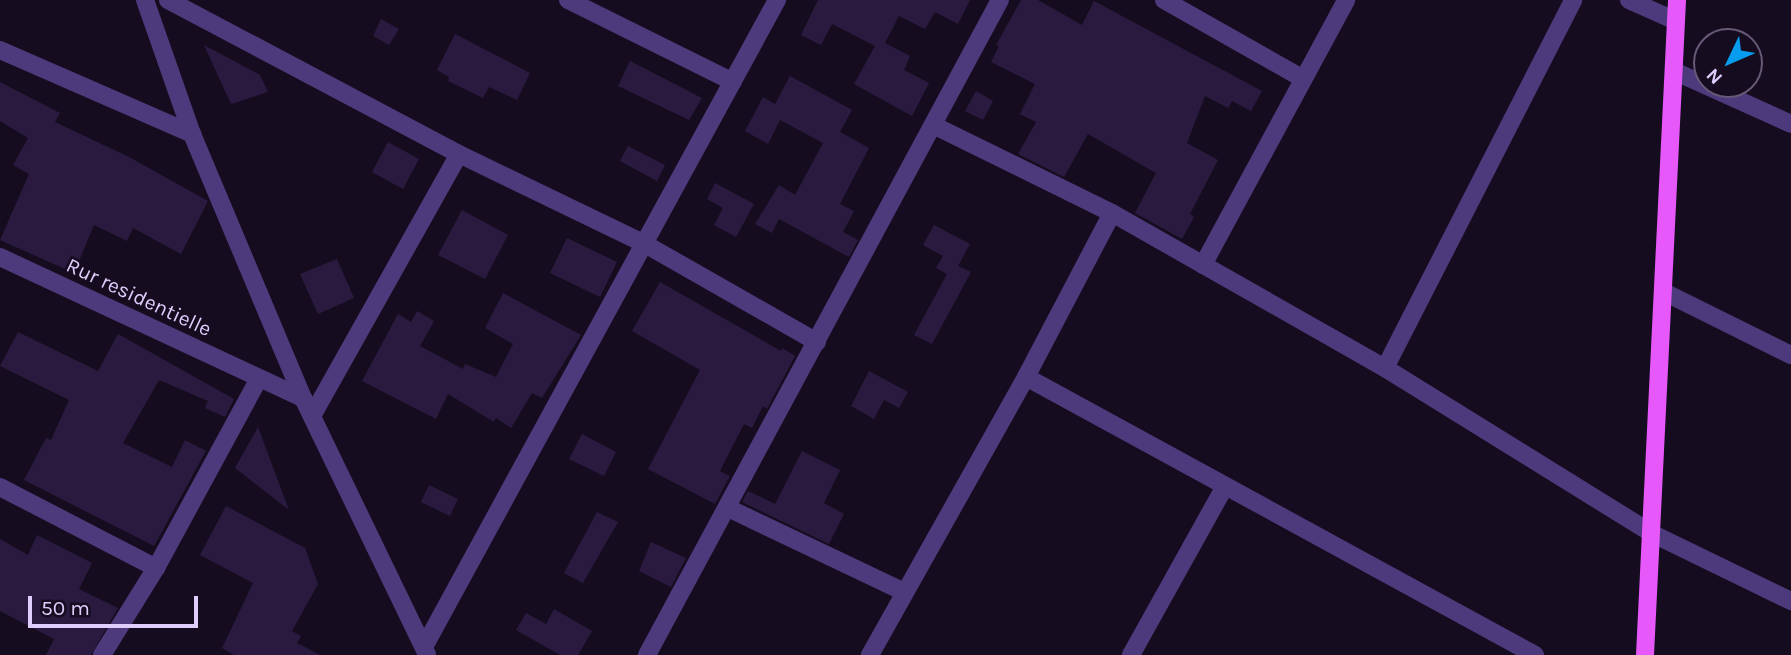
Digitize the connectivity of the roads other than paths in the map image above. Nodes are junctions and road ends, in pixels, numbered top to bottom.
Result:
1 (145, 0) edge
2 (168, 0) edge
3 (568, 0) edge
4 (777, 0) edge
5 (1000, 0) edge
6 (1164, 0) edge
7 (1346, 0) edge
8 (1573, 0) edge
9 (1629, 0) edge
10 (1677, 0) edge
11 (1676, 21) junction
12 (0, 50) edge
13 (1676, 72) junction
14 (1302, 78) junction
15 (733, 82) junction
16 (1791, 124) edge
17 (933, 125) junction
18 (192, 134) junction
19 (459, 154) junction
20 (1112, 214) junction
21 (645, 244) junction
22 (0, 257) edge
23 (1203, 265) junction
24 (1664, 292) junction
25 (817, 342) junction
26 (1791, 355) edge
27 (1385, 368) junction
28 (1026, 377) junction
29 (259, 378) junction
30 (303, 398) junction
31 (312, 416) junction
32 (0, 487) edge
33 (1224, 488) junction
34 (728, 508) junction
35 (1651, 533) junction
36 (156, 568) junction
37 (904, 592) junction
38 (1791, 601) edge
39 (426, 651) edge
40 (107, 653) edge
41 (1135, 654) edge
42 (647, 655) edge
43 (870, 655) edge
44 (1535, 655) edge
45 (1645, 655) edge

1 - 18 street
2 - 19 street
3 - 15 street
4 - 15 street
5 - 17 street
6 - 14 street
7 - 14 street
8 - 27 street
9 - 11 street
10 - 11 main road
11 - 13 main road
12 - 18 street
13 - 16 street
13 - 24 main road
14 - 23 street
15 - 21 street
17 - 20 street
17 - 25 street
18 - 30 street
19 - 21 street
19 - 31 street
20 - 23 street
20 - 28 street
21 - 25 street
21 - 39 street
22 - 29 street, Rur residentielle
23 - 27 street
24 - 26 street
24 - 35 main road
25 - 34 street
27 - 35 street
28 - 33 street
28 - 37 street
29 - 30 street, Rur residentielle
29 - 36 street
30 - 31 street
31 - 39 street
32 - 36 street
33 - 41 street
33 - 44 street
34 - 37 street
34 - 42 street
35 - 38 street
35 - 45 main road
36 - 40 street
37 - 43 street

